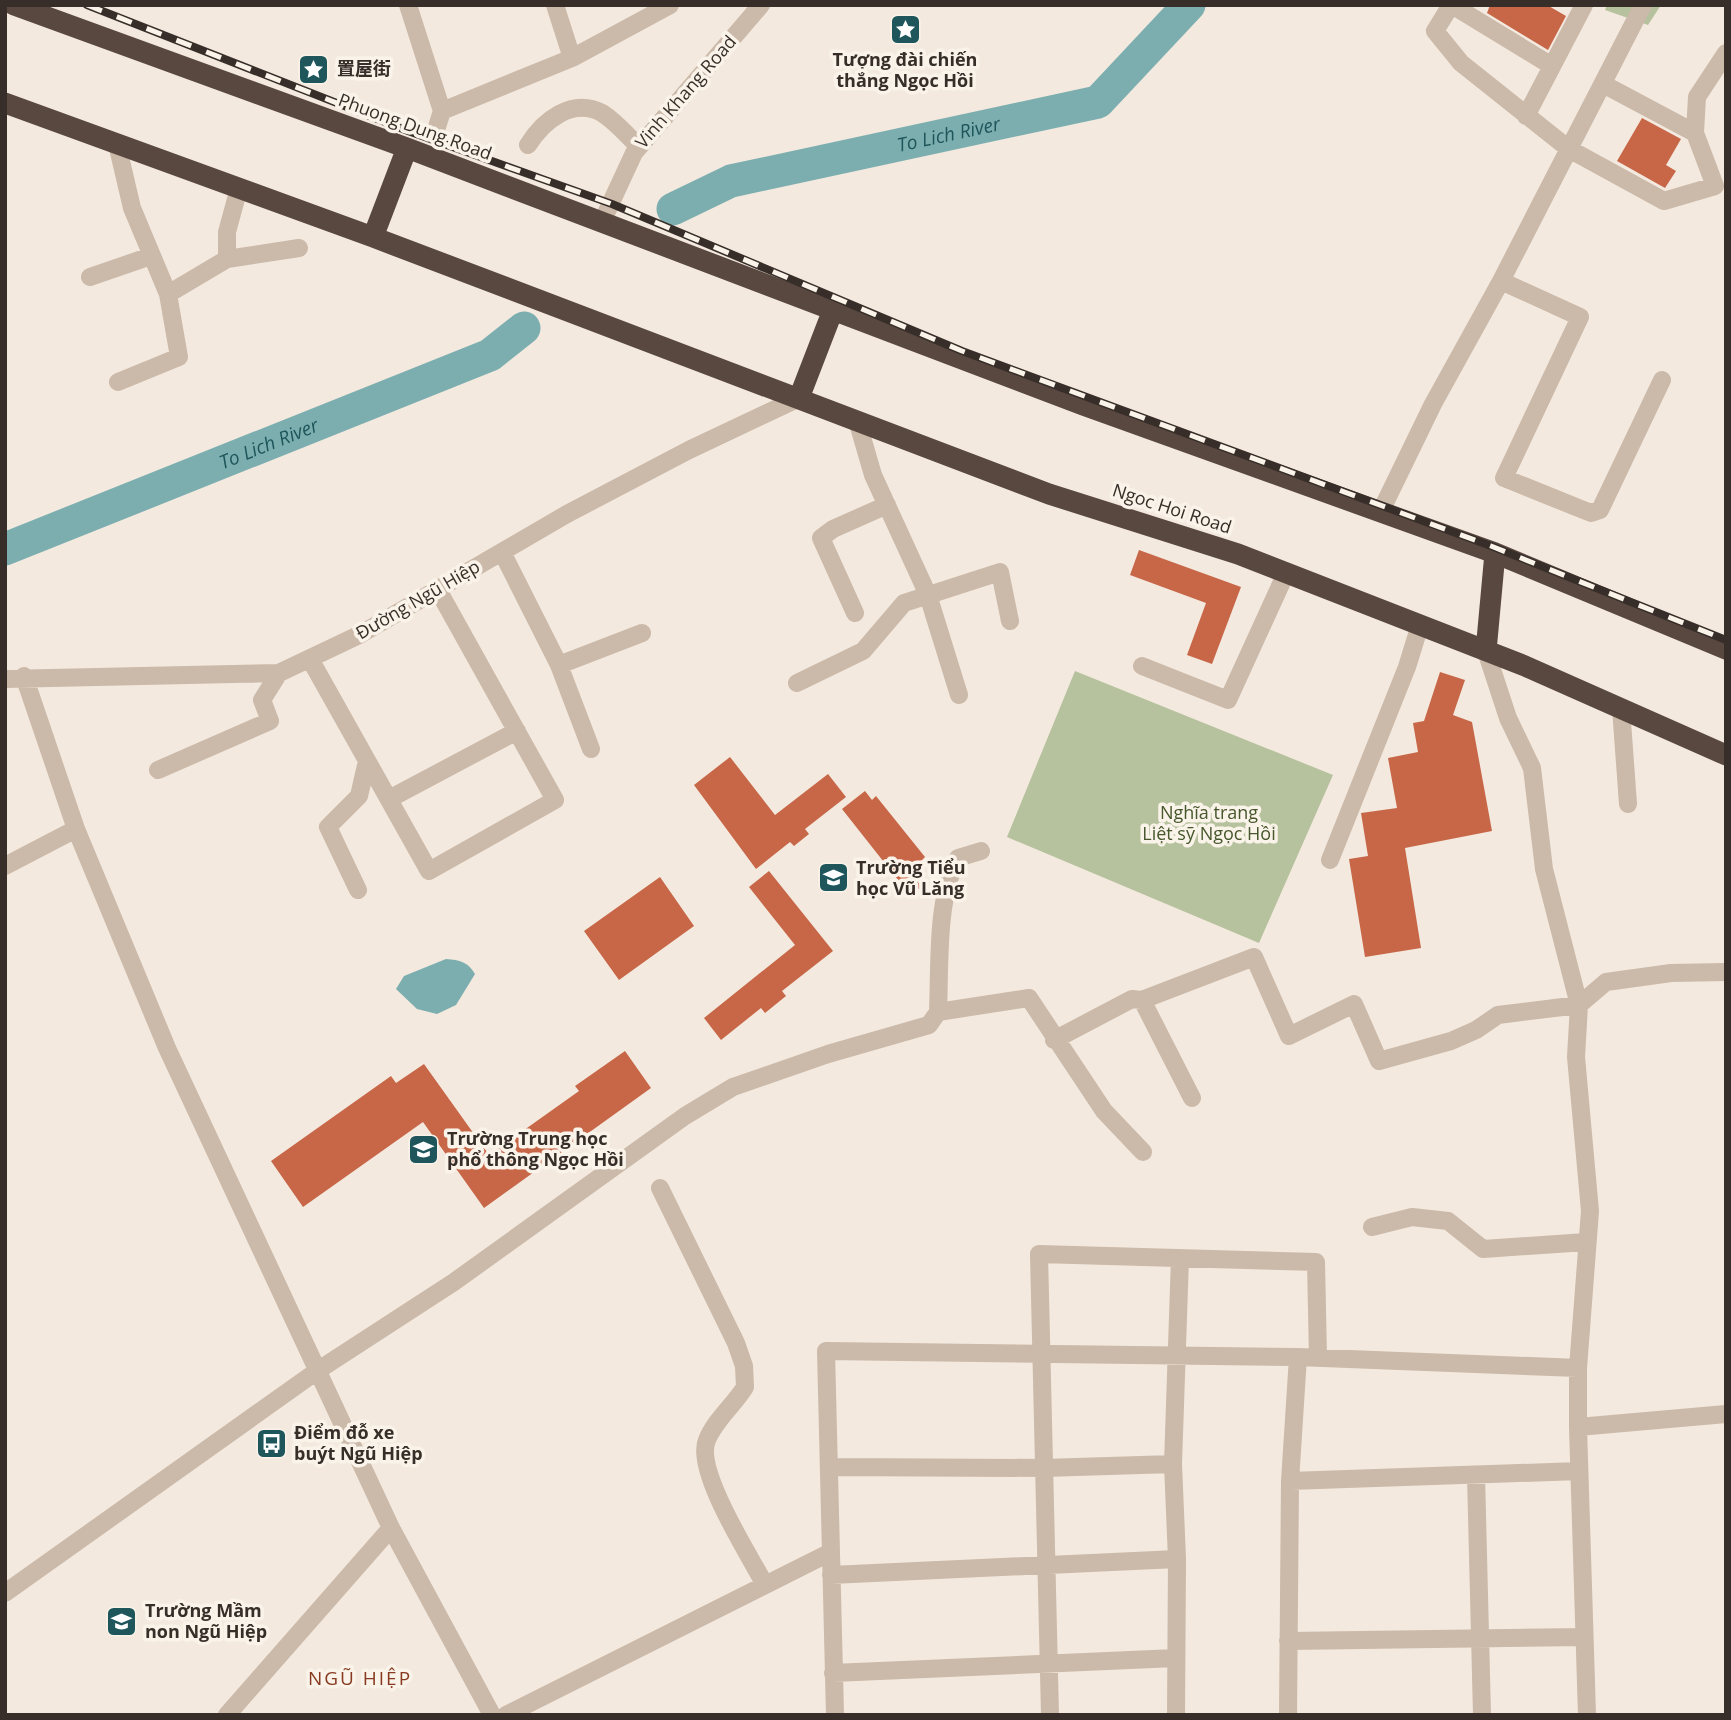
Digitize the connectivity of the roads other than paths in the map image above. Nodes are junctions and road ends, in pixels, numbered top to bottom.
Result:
1 (15, 5) edge
2 (408, 5) edge
3 (555, 5) edge
4 (670, 5) edge
5 (761, 5) edge
6 (1451, 5) edge
7 (1584, 5) edge
8 (1643, 5) edge
9 (1726, 54) edge
10 (572, 58) junction
11 (1552, 65) junction
12 (1603, 84) junction
13 (5, 103) edge
14 (442, 111) junction
15 (1526, 116) junction
16 (436, 130) dead end
17 (1695, 133) junction
18 (117, 144) junction
19 (528, 145) dead end
20 (639, 147) junction
21 (407, 148) junction
22 (1569, 149) junction
23 (239, 188) junction
24 (602, 222) junction
25 (373, 237) junction
26 (299, 248) dead end
27 (150, 256) junction
28 (227, 259) junction
29 (90, 277) dead end
30 (1501, 281) junction
31 (168, 294) junction
32 (833, 310) junction
33 (1662, 380) dead end
34 (118, 382) dead end
35 (799, 398) junction
36 (857, 420) junction
37 (887, 505) junction
38 (1381, 511) junction
39 (502, 552) junction
40 (1495, 553) junction
41 (1286, 573) junction
42 (438, 590) junction
43 (928, 593) junction
44 (855, 613) dead end
45 (1010, 621) dead end
46 (1420, 625) junction
47 (642, 632) dead end
48 (1726, 649) edge
49 (1486, 651) junction
50 (310, 659) junction
51 (559, 665) junction
52 (1142, 666) dead end
53 (279, 673) junction
54 (24, 676) junction
55 (5, 679) edge
56 (797, 684) dead end
57 (959, 695) dead end
58 (1621, 708) junction
59 (517, 731) junction
60 (591, 749) dead end
61 (1726, 754) edge
62 (367, 761) junction
63 (158, 770) dead end
64 (389, 799) junction
65 (1628, 804) dead end
66 (76, 829) junction
67 (981, 851) dead end
68 (1329, 860) dead end
69 (5, 866) edge
70 (358, 890) dead end
71 (1726, 972) edge
72 (1142, 1000) junction
73 (1579, 1005) junction
74 (937, 1012) junction
75 (1054, 1040) junction
76 (1192, 1098) dead end
77 (1143, 1152) dead end
78 (660, 1188) dead end
79 (1372, 1227) dead end
80 (1586, 1242) junction
81 (1180, 1258) junction
82 (1041, 1354) junction
83 (1177, 1357) junction
84 (1298, 1357) junction
85 (1318, 1358) junction
86 (1578, 1368) junction
87 (317, 1371) junction
88 (1726, 1415) edge
89 (1578, 1427) junction
90 (1172, 1464) junction
91 (829, 1468) junction
92 (1044, 1468) junction
93 (1579, 1471) junction
94 (1476, 1475) junction
95 (1290, 1481) junction
96 (391, 1528) junction
97 (831, 1552) junction
98 (1177, 1559) junction
99 (1047, 1568) junction
100 (831, 1575) junction
101 (765, 1585) junction
102 (5, 1593) edge
103 (1584, 1637) junction
104 (1480, 1638) junction
105 (1288, 1641) junction
106 (1176, 1658) junction
107 (1050, 1664) junction
108 (833, 1673) junction
109 (227, 1715) edge
110 (492, 1715) edge
111 (506, 1715) edge
112 (835, 1715) edge
113 (1050, 1715) edge
114 (1175, 1715) edge
115 (1288, 1715) edge
116 (1482, 1715) edge
117 (1587, 1715) edge

1 - 21 highway, Phuong Dung Road
2 - 14 street
3 - 10 street
4 - 10 street
5 - 20 street, Vinh Khang Road
6 - 11 street
6 - 15 street
7 - 11 street
8 - 12 street
9 - 17 street
10 - 14 street
11 - 15 street
12 - 17 street
12 - 22 street
13 - 18 highway
14 - 16 street
15 - 22 street
17 - 22 street
18 - 23 highway
18 - 27 street
19 - 20 street
20 - 24 street, Vinh Khang Road
21 - 24 highway, Phuong Dung Road
21 - 25 highway
22 - 30 street
23 - 25 highway
23 - 28 street
24 - 32 highway, Phuong Dung Road
25 - 35 highway, Ngoc Hoi Road
26 - 28 street
27 - 29 street
27 - 31 street
28 - 31 street
30 - 33 street
30 - 38 street
31 - 34 street
32 - 35 highway
32 - 38 highway
35 - 36 highway, Ngoc Hoi Road
35 - 39 street, Đường Ngũ Hiệp
36 - 37 street
36 - 41 highway, Ngoc Hoi Road
37 - 43 street
37 - 44 street
38 - 40 highway
39 - 42 street, Đường Ngũ Hiệp
39 - 51 street
40 - 48 highway
40 - 49 highway
41 - 46 highway, Ngoc Hoi Road
41 - 52 street
42 - 50 street, Đường Ngũ Hiệp
42 - 59 street
43 - 45 street
43 - 56 street
43 - 57 street
46 - 49 highway, Ngoc Hoi Road
46 - 68 street
47 - 51 street
49 - 58 highway, Ngoc Hoi Road
49 - 73 street
50 - 53 street, Đường Ngũ Hiệp
50 - 62 street
51 - 60 street
53 - 54 street, Đường Ngũ Hiệp
53 - 63 street
54 - 55 street, Đường Ngũ Hiệp
54 - 66 street
58 - 61 highway, Ngoc Hoi Road
58 - 65 street
59 - 64 street
59 - 64 street
62 - 64 street
62 - 70 street
66 - 69 street
66 - 87 street
67 - 74 street
71 - 73 street
72 - 73 street
72 - 75 street
72 - 76 street
73 - 80 street
74 - 75 street
74 - 87 street
75 - 77 street
78 - 101 street
79 - 80 street
80 - 86 street
81 - 82 street
81 - 83 street
81 - 85 street
82 - 83 street
82 - 91 street
82 - 92 street
83 - 84 street
83 - 90 street
84 - 85 street
84 - 95 street
85 - 86 street
86 - 89 street
87 - 96 street
87 - 102 street
88 - 89 street
89 - 93 street
90 - 92 street
90 - 98 street
91 - 92 street
91 - 97 street
92 - 99 street
93 - 94 street
93 - 103 street
94 - 95 street
94 - 104 street
95 - 105 street
96 - 109 street
96 - 110 street
97 - 100 street
97 - 101 street
98 - 99 street
98 - 106 street
99 - 100 street
99 - 107 street
100 - 108 street
101 - 111 street
103 - 104 street
103 - 117 street
104 - 105 street
104 - 116 street
105 - 115 street
106 - 107 street
106 - 114 street
107 - 108 street
107 - 113 street
108 - 112 street

